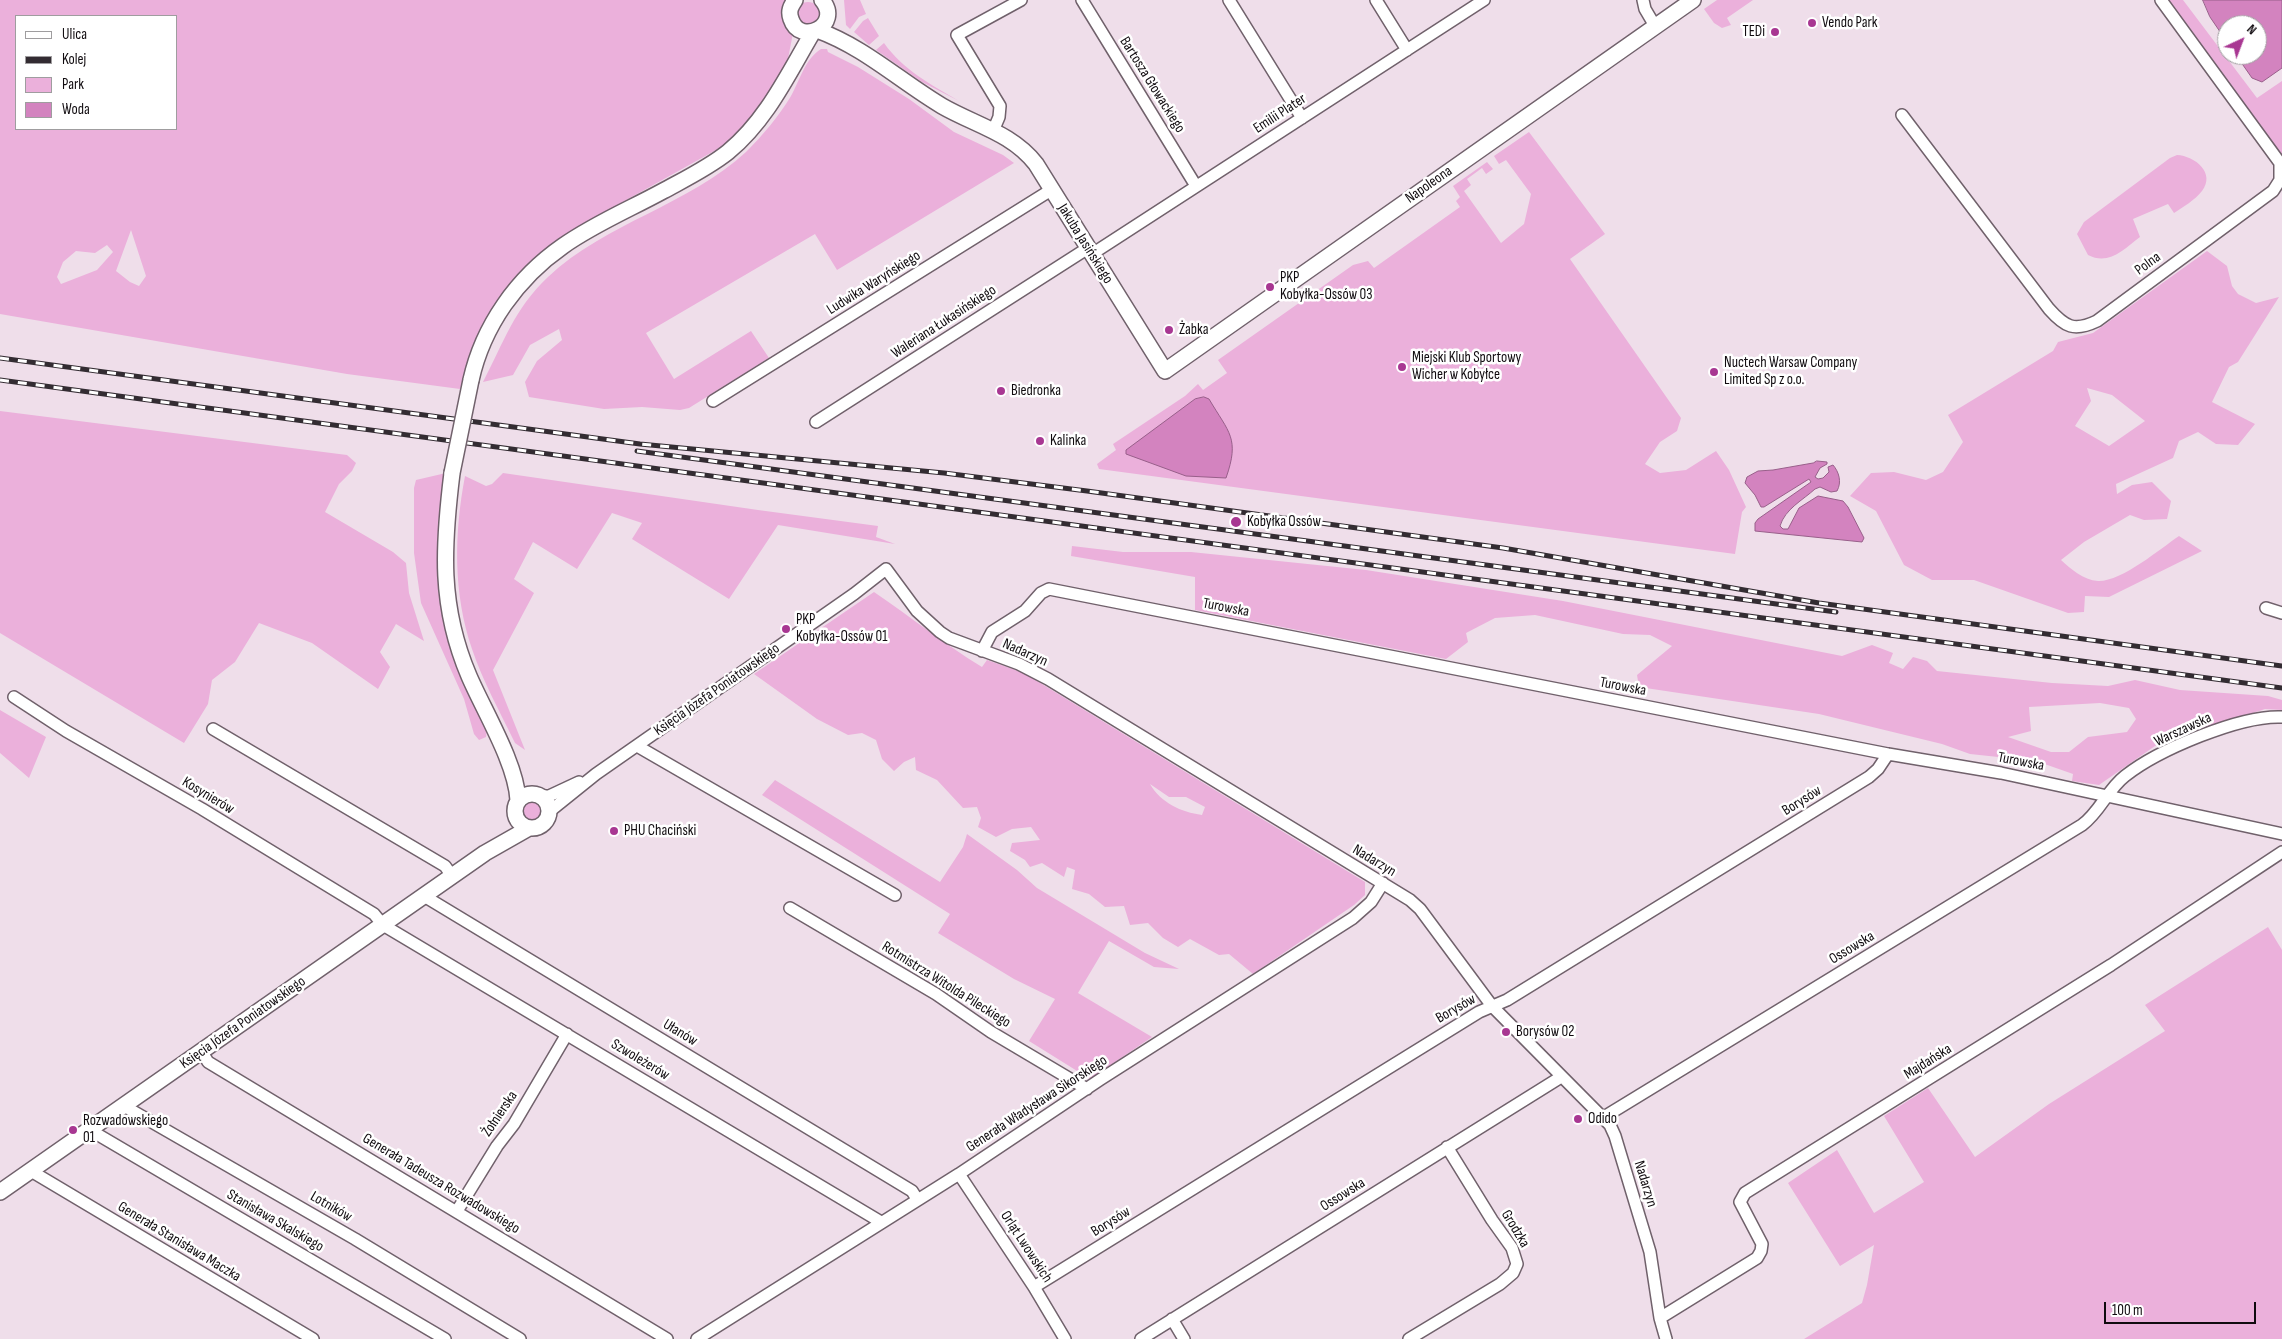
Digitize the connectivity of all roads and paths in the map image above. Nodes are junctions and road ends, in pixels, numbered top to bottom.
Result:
1 (794, 0) edge
2 (822, 0) edge
3 (1021, 0) edge
4 (1082, 0) edge
5 (1229, 0) edge
6 (1376, 0) edge
7 (1484, 0) edge
8 (1643, 0) edge
9 (1692, 0) edge
10 (2161, 0) edge
11 (1655, 26) junction
12 (814, 27) junction
13 (1407, 50) junction
14 (1902, 114) dead end
15 (1302, 118) junction
16 (993, 131) junction
17 (1196, 186) junction
18 (1051, 190) junction
19 (1090, 251) junction
20 (1165, 371) joint
21 (713, 400) dead end
22 (816, 422) dead end
23 (886, 569) joint
24 (2266, 608) dead end
25 (2282, 614) edge
26 (982, 651) junction
27 (14, 697) dead end
28 (2282, 717) edge
29 (213, 729) dead end
30 (498, 738) junction
31 (637, 746) junction
32 (1888, 754) junction
33 (596, 774) junction
34 (538, 795) junction
35 (2108, 796) junction
36 (518, 800) junction
37 (550, 811) junction
38 (516, 817) junction
39 (529, 828) junction
40 (2282, 834) edge
41 (2282, 852) edge
42 (485, 853) junction
43 (452, 876) junction
44 (1383, 883) junction
45 (895, 895) dead end
46 (424, 896) junction
47 (790, 908) dead end
48 (383, 925) junction
49 (1492, 1006) junction
50 (567, 1034) junction
51 (202, 1052) junction
52 (1560, 1077) junction
53 (1087, 1089) junction
54 (124, 1106) junction
55 (1604, 1117) junction
56 (90, 1130) junction
57 (1448, 1147) junction
58 (32, 1170) junction
59 (959, 1174) junction
60 (3, 1186) edge
61 (917, 1199) junction
62 (457, 1211) junction
63 (881, 1222) junction
64 (1034, 1287) junction
65 (1660, 1318) junction
66 (1172, 1319) junction
67 (312, 1339) edge
68 (446, 1339) edge
69 (520, 1339) edge
70 (667, 1339) edge
71 (697, 1339) edge
72 (1065, 1339) edge
73 (1141, 1339) edge
74 (1184, 1339) edge
75 (1409, 1339) edge
76 (1666, 1339) edge

1 - 12 street
2 - 12 street
3 - 16 street
4 - 17 street, Bartosza Głowackiego
5 - 15 street
6 - 13 street
7 - 13 street, Emilii Plater
8 - 11 street
9 - 11 street, Napoleona
10 - 14 street, Polna
11 - 20 street, Napoleona
12 - 16 street, Jakuba Jasińskiego
12 - 30 street, bridge
13 - 15 street, Emilii Plater
15 - 17 street, Emilii Plater
16 - 18 street, Jakuba Jasińskiego
17 - 19 street, Emilii Plater
18 - 19 street, Jakuba Jasińskiego
18 - 21 street, Ludwika Waryńskiego
19 - 20 street, Jakuba Jasińskiego
19 - 22 street, Waleriana Łukasińskiego
23 - 26 street, Nadarzyn
23 - 31 street, Księcia Józefa Poniatowskiego
24 - 25 street
26 - 32 street, Turowska
26 - 44 street, Nadarzyn
27 - 48 street, Kosynierów
28 - 35 street, Warszawska
29 - 43 street
30 - 34 street
30 - 36 street
31 - 33 street, Księcia Józefa Poniatowskiego
31 - 45 street
32 - 35 street, Turowska
32 - 49 street, Borysów
33 - 34 street, Księcia Józefa Poniatowskiego
33 - 37 street, Księcia Józefa Poniatowskiego
34 - 36 street
34 - 37 street
35 - 40 street, Turowska
35 - 55 street, Ossowska
36 - 38 street
37 - 39 street
38 - 39 street
38 - 42 street, Księcia Józefa Poniatowskiego
39 - 42 street, Księcia Józefa Poniatowskiego
41 - 65 street, Majdańska
42 - 43 street, Księcia Józefa Poniatowskiego
43 - 46 street, Księcia Józefa Poniatowskiego
44 - 49 street, Nadarzyn
44 - 53 street, Generała Władysława Sikorskiego
46 - 48 street, Księcia Józefa Poniatowskiego
46 - 61 street, Ułanów
47 - 53 street, Rotmistrza Witolda Pileckiego
48 - 50 street, Szwoleżerów
48 - 51 street, Księcia Józefa Poniatowskiego
49 - 52 street, Nadarzyn
49 - 64 street, Borysów
50 - 62 street, Żołnierska
50 - 63 street, Szwoleżerów
51 - 54 street, Księcia Józefa Poniatowskiego
51 - 62 street, Generała Tadeusza Rozwadowskiego
52 - 55 street, Nadarzyn
52 - 57 street, Ossowska
53 - 59 street, Generała Władysława Sikorskiego
54 - 56 street, Księcia Józefa Poniatowskiego
54 - 69 street, Lotników
55 - 65 street, Nadarzyn
56 - 58 street, Księcia Józefa Poniatowskiego
56 - 68 street, Stanisława Skalskiego
57 - 66 street, Ossowska
57 - 75 street, Grodzka
58 - 60 street, Księcia Józefa Poniatowskiego
58 - 67 street, Generała Stanisława Maczka
59 - 61 street, Generała Władysława Sikorskiego
59 - 64 street, Orląt Lwowskich
61 - 63 street, Generała Władysława Sikorskiego
62 - 70 street, Generała Tadeusza Rozwadowskiego
63 - 71 street, Generała Władysława Sikorskiego
64 - 72 street, Orląt Lwowskich
65 - 76 street, Nadarzyn
66 - 73 street, Ossowska
66 - 74 street

